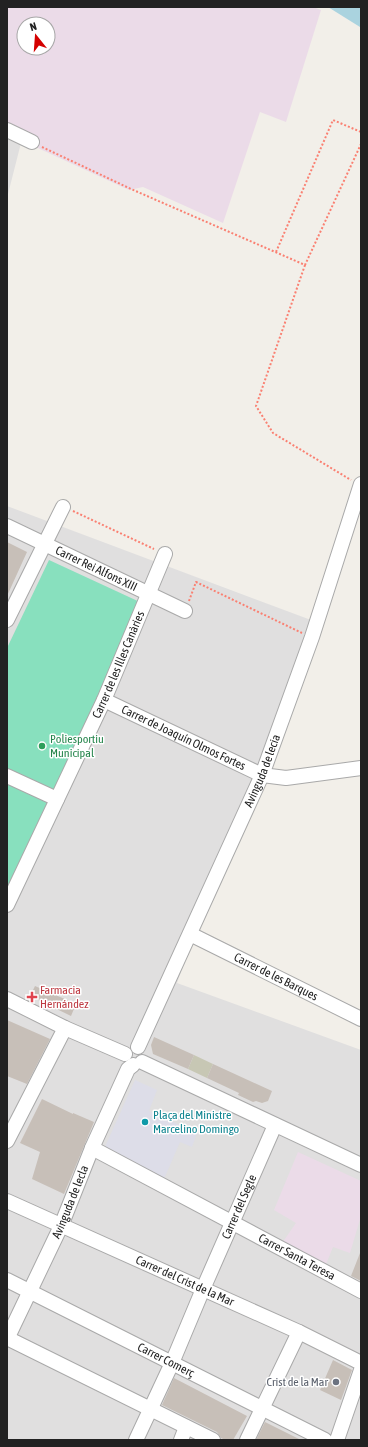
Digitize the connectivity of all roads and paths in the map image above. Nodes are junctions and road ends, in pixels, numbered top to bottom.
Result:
1 (7, 130) edge
2 (361, 132) edge
3 (32, 142) joint
4 (361, 144) edge
5 (276, 252) junction
6 (305, 264) junction
7 (361, 485) edge
8 (63, 507) joint
9 (7, 526) edge
10 (43, 544) junction
11 (166, 554) joint
12 (148, 594) junction
13 (185, 611) joint
14 (7, 620) edge
15 (312, 638) junction
16 (104, 700) junction
17 (361, 768) edge
18 (262, 775) junction
19 (7, 776) edge
20 (57, 799) junction
21 (7, 905) edge
22 (190, 934) junction
23 (7, 999) edge
24 (361, 1019) edge
25 (65, 1028) junction
26 (133, 1060) junction
27 (275, 1125) junction
28 (7, 1141) edge
29 (92, 1148) junction
30 (361, 1165) edge
31 (7, 1201) edge
32 (232, 1223) junction
33 (61, 1226) junction
34 (7, 1280) edge
35 (202, 1289) junction
36 (29, 1291) junction
37 (361, 1291) edge
38 (299, 1332) junction
39 (7, 1338) edge
40 (172, 1363) junction
41 (361, 1363) edge
42 (361, 1370) edge
43 (262, 1408) junction
44 (151, 1409) junction
45 (184, 1433) edge
46 (136, 1440) edge
47 (213, 1440) edge
48 (247, 1440) edge
49 (325, 1440) edge
50 (336, 1440) edge

1 - 3 street
2 - 5 path
3 - 5 path
4 - 6 path
5 - 6 path
6 - 7 path
7 - 15 street, Avinguda de lecia
8 - 10 street
8 - 11 path
9 - 10 street, Carrer Rei Alfons XIII
10 - 12 street, Carrer Rei Alfons XIII
10 - 14 street
11 - 12 street, Carrer de les Illes Canàries
12 - 13 street, Carrer Rei Alfons XIII
12 - 16 street, Carrer de les Illes Canàries
13 - 15 path
15 - 18 street, Avinguda de lecia
16 - 18 street, Carrer de Joaquín Olmos Fortes
16 - 20 street, Carrer de les Illes Canàries
17 - 18 street, Carrer de Joaquín Olmos Fortes
18 - 22 street, Avinguda de lecia
19 - 20 street
20 - 21 street, Carrer de les Illes Canàries
22 - 24 street, Carrer de les Barques
22 - 26 street, Avinguda de lecia
23 - 25 street
25 - 26 street
25 - 28 street
26 - 27 street
26 - 29 street, Avinguda de lecla
27 - 30 street
27 - 32 street, Carrer del Segle
29 - 32 street
29 - 33 street, Avinguda de lecla
31 - 33 street, Carrer del Crist de la Mar
32 - 35 street, Carrer del Segle
32 - 37 street, Carrer Santa Teresa
33 - 35 street, Carrer del Crist de la Mar
33 - 36 street, Avinguda de lecla
34 - 36 street, Carrer Comerç
35 - 38 street, Carrer del Crist de la Mar
35 - 40 street, Carrer del Segle
36 - 39 street, Avinguda de lecla
36 - 40 street, Carrer Comerç
38 - 41 street, Carrer del Crist de la Mar
38 - 43 street
39 - 44 street
40 - 43 street, Carrer Comerç
40 - 44 street, Carrer del Segle
42 - 50 street
43 - 48 street
43 - 49 street, Carrer Comerç
44 - 45 street
44 - 46 street, Carrer del Segle
45 - 47 street

